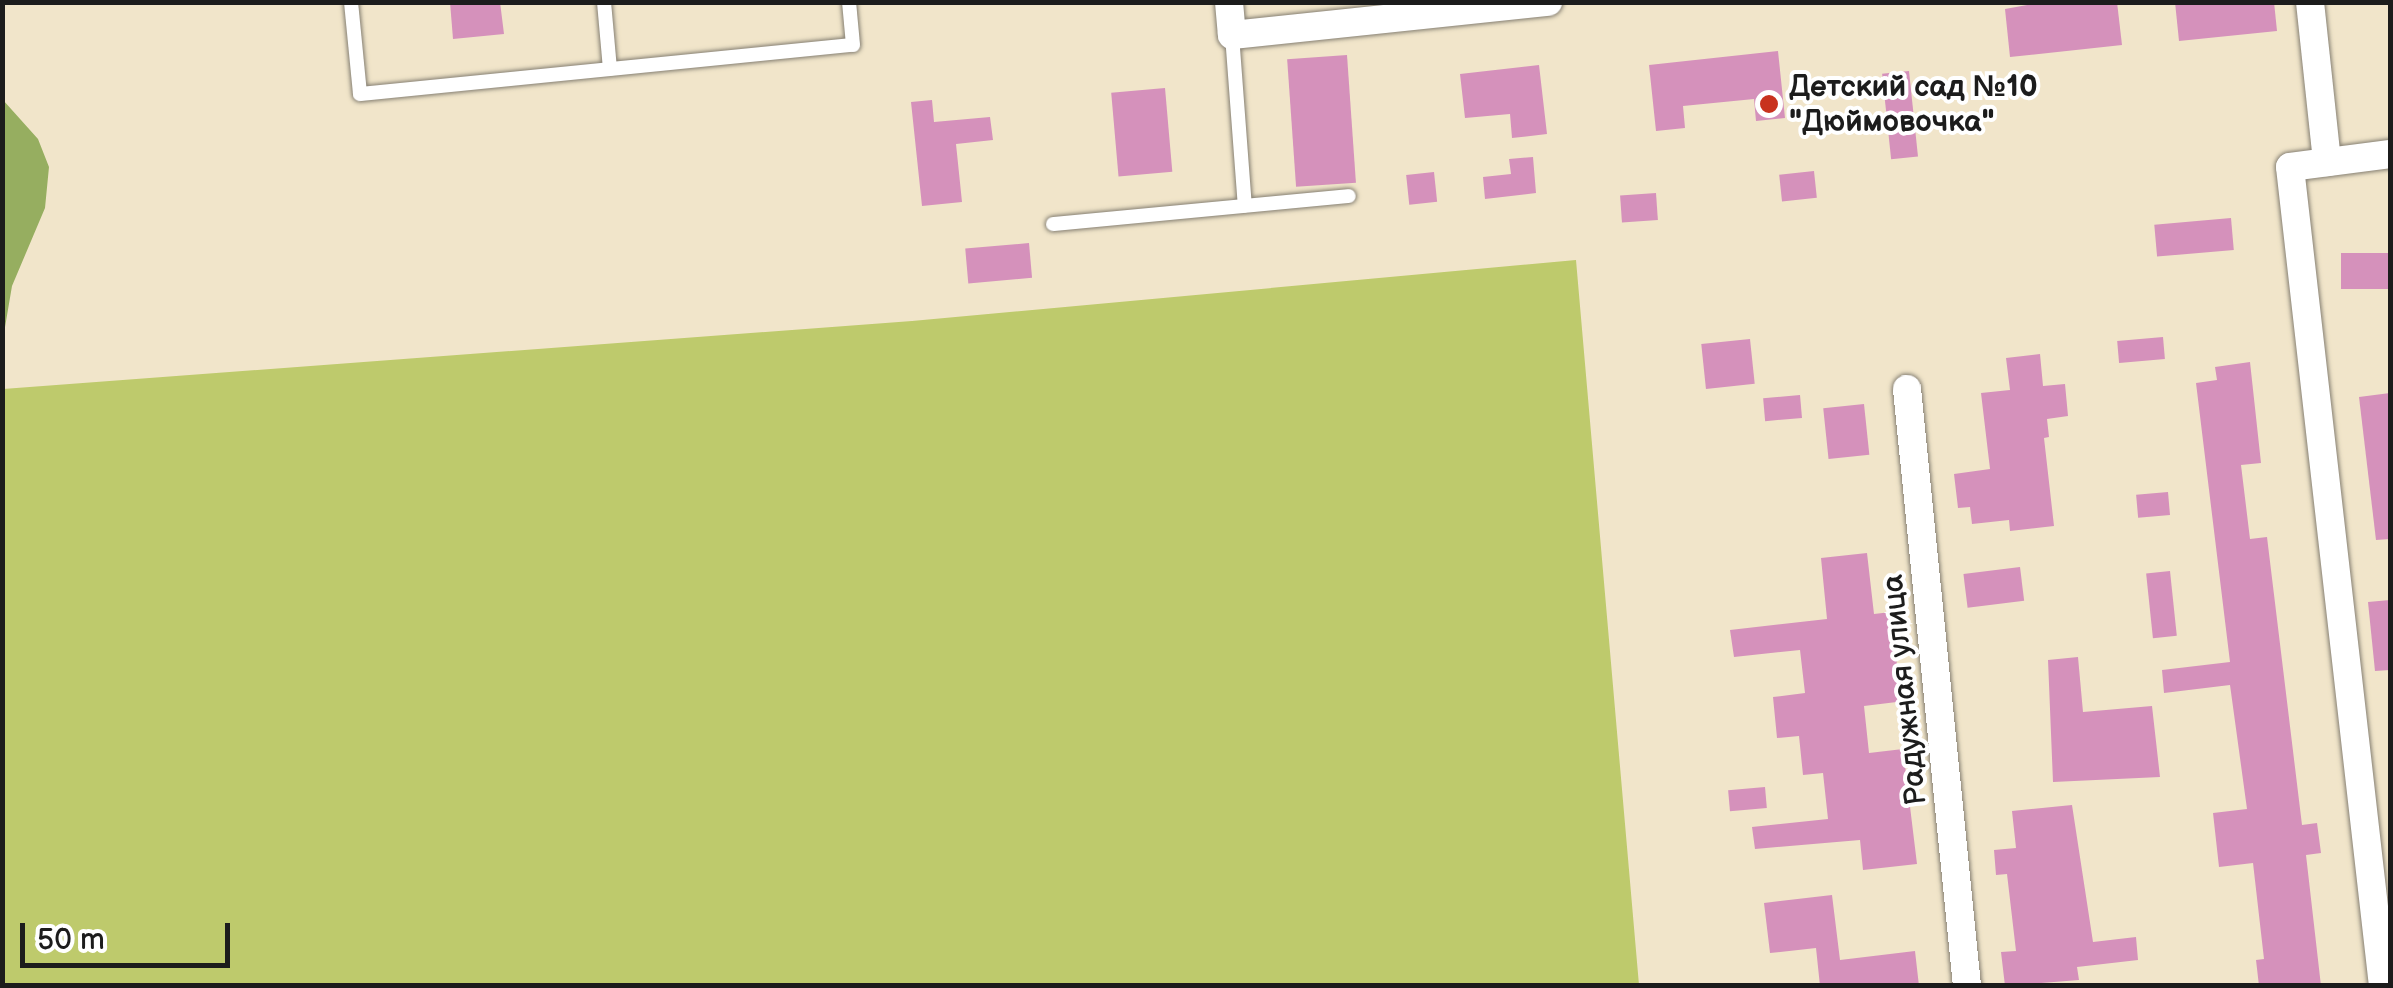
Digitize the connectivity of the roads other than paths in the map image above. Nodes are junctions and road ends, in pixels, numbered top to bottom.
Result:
1 (351, 2) edge
2 (604, 2) edge
3 (849, 2) edge
4 (1229, 2) edge
5 (1548, 2) edge
6 (2310, 2) edge
7 (1232, 35) junction
8 (610, 69) junction
9 (2390, 154) edge
10 (2327, 162) junction
11 (1348, 196) dead end
12 (1245, 206) junction
13 (1053, 224) dead end
14 (1908, 389) dead end
15 (1967, 986) edge
16 (2383, 986) edge

1 - 8 lane
2 - 8 lane
3 - 8 lane
4 - 7 street
5 - 7 street
6 - 10 street
7 - 12 lane
9 - 10 street
10 - 16 street
11 - 12 lane
12 - 13 lane
14 - 15 street, Радужная улица

